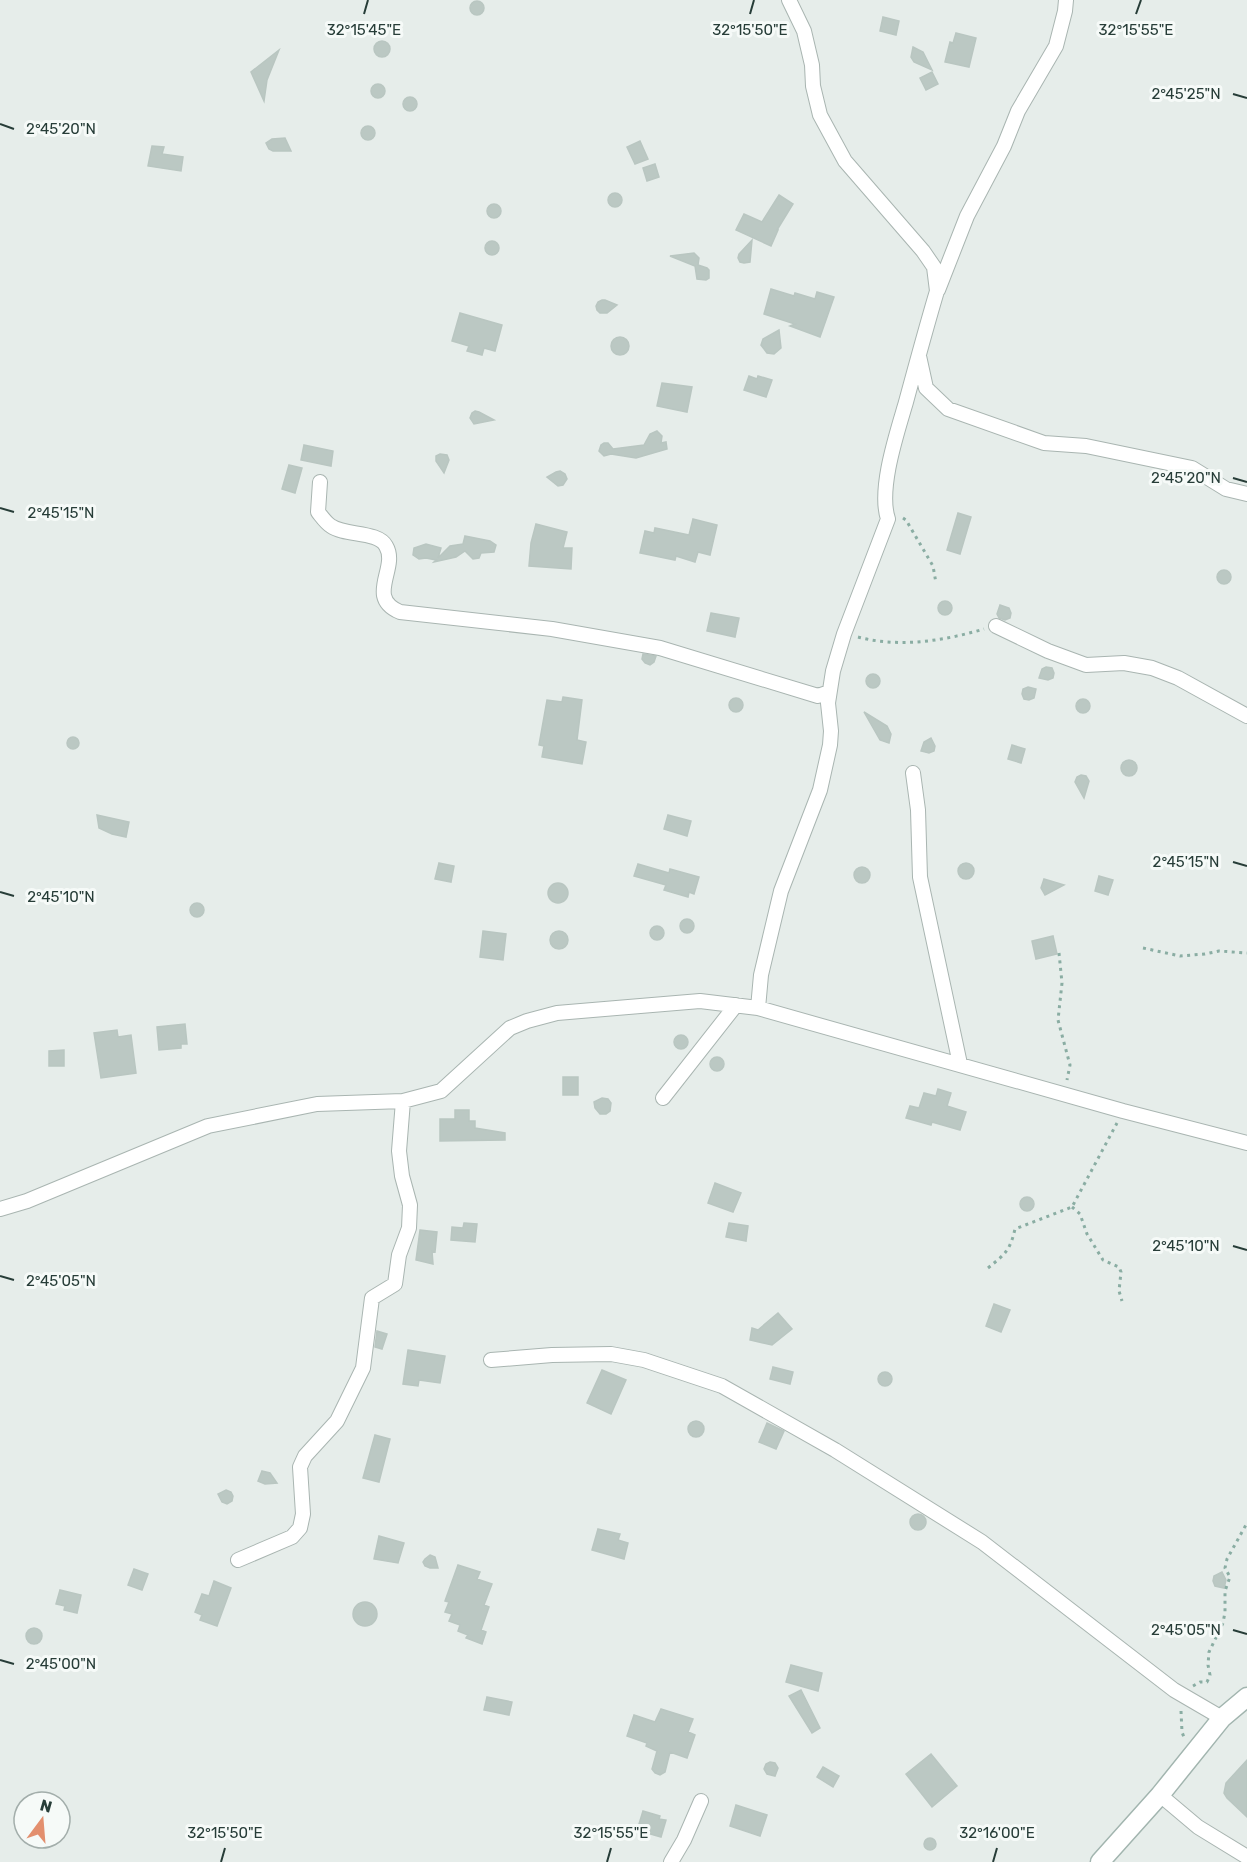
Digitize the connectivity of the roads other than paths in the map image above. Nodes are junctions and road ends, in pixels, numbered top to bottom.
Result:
1 (789, 0) edge
2 (1066, 0) edge
3 (937, 291) junction
4 (919, 354) junction
5 (320, 482) dead end
6 (1247, 494) edge
7 (996, 626) road end
8 (829, 692) junction
9 (1247, 716) edge
10 (913, 773) dead end
11 (736, 1005) junction
12 (758, 1008) junction
13 (960, 1064) junction
14 (663, 1098) dead end
15 (404, 1101) junction
16 (1247, 1143) edge
17 (0, 1209) edge
18 (491, 1360) dead end
19 (238, 1560) dead end
20 (1247, 1697) edge
21 (1222, 1718) junction
22 (1161, 1796) junction
23 (701, 1801) dead end
24 (1247, 1857) edge
25 (670, 1862) edge
26 (1100, 1862) edge

1 - 3 street
2 - 3 street
3 - 4 street
4 - 6 street
4 - 8 street
5 - 8 street
7 - 9 street
8 - 12 street
10 - 13 street
11 - 12 street
11 - 14 street
11 - 15 street
12 - 13 street
13 - 16 street
15 - 17 street
15 - 19 street
18 - 21 street
20 - 21 main road
21 - 22 main road
22 - 24 street
22 - 26 main road
23 - 25 street

